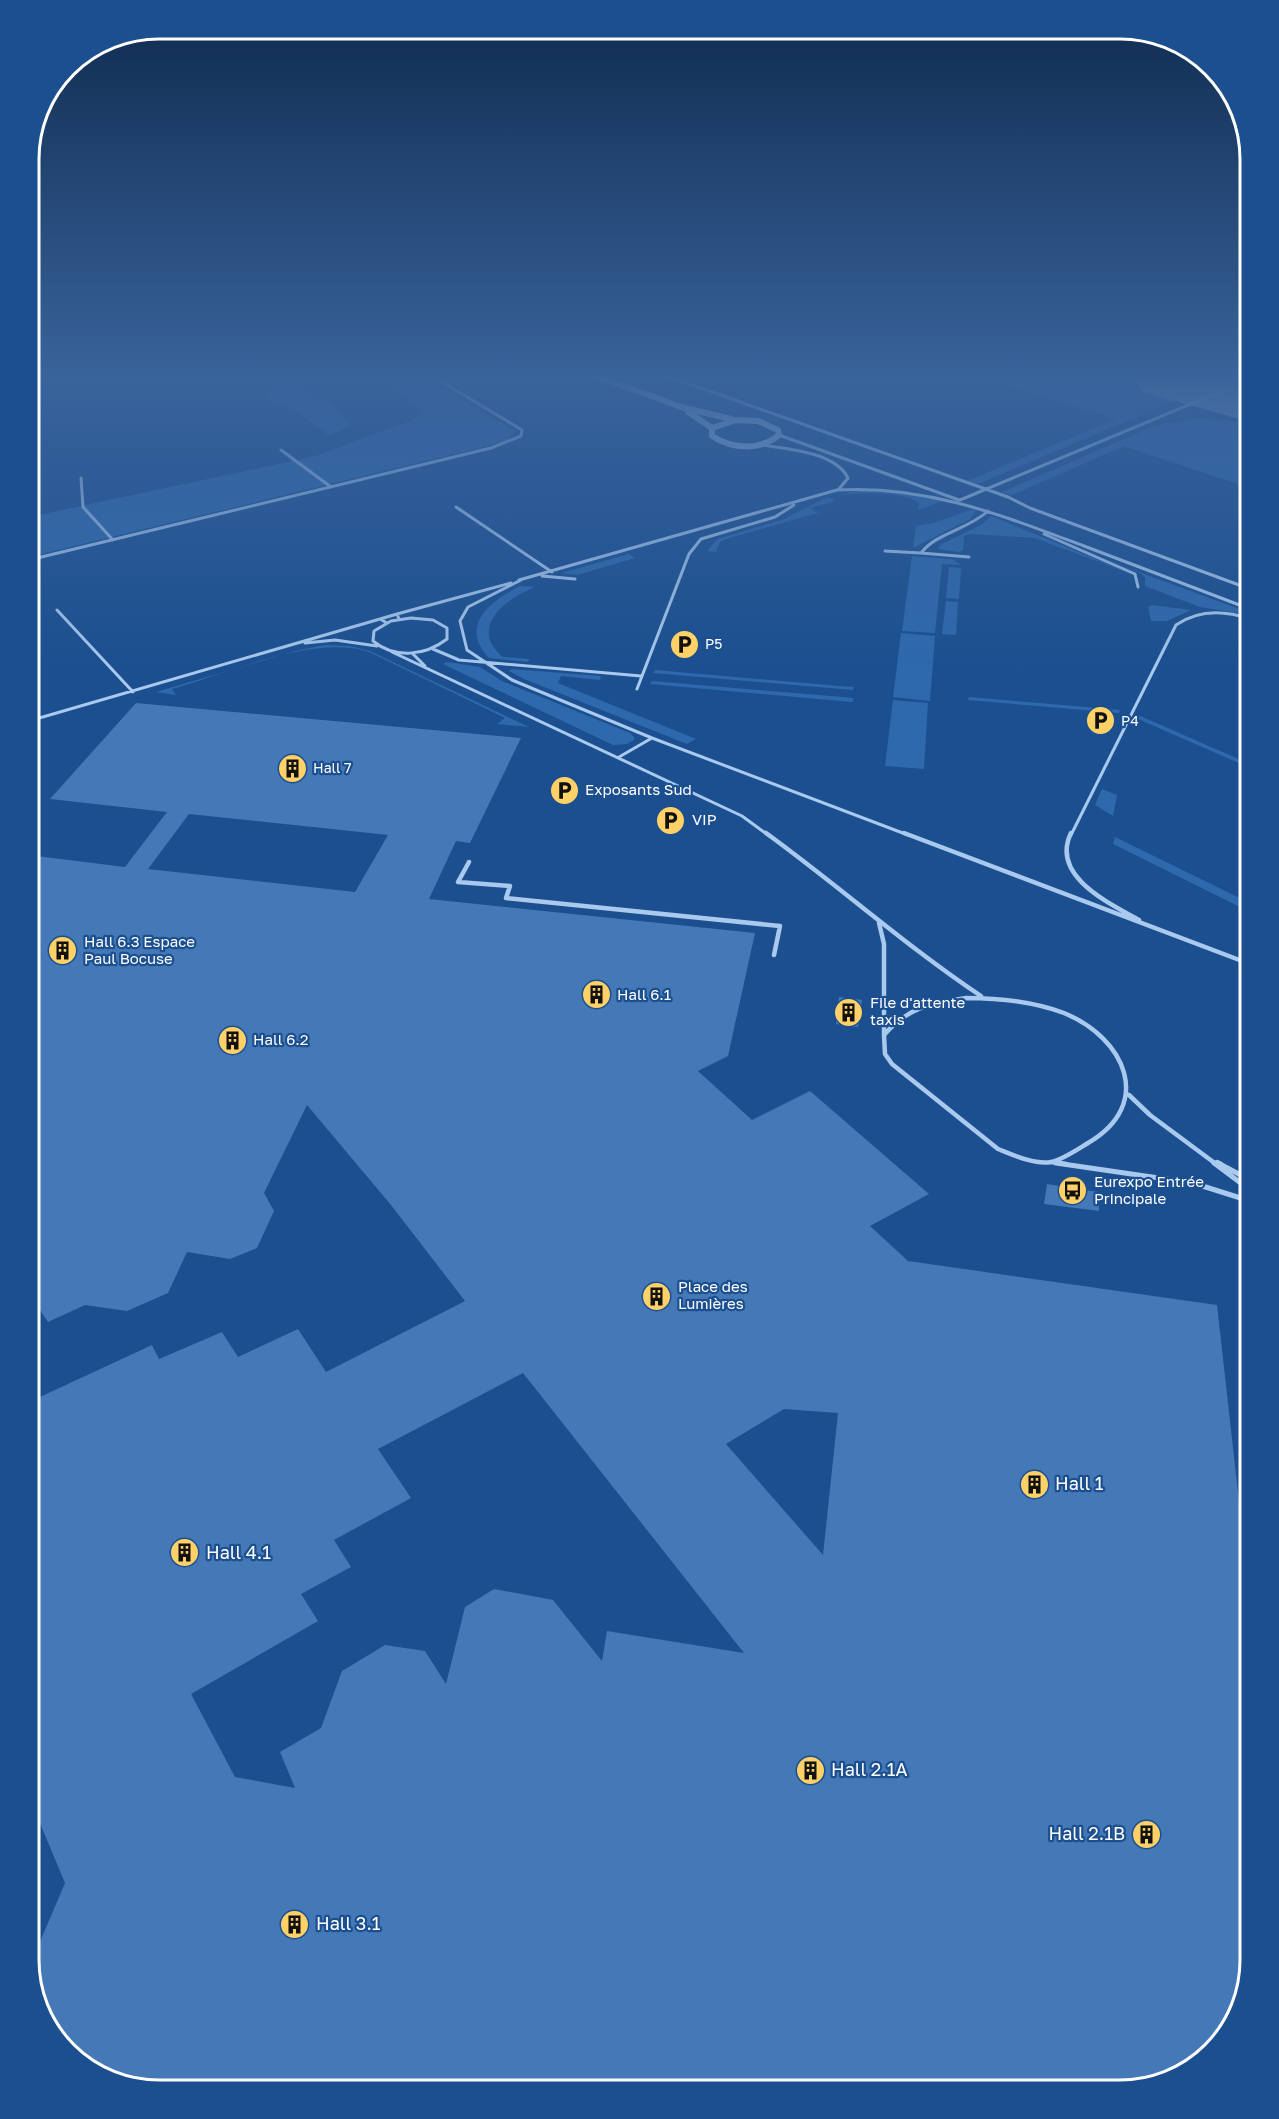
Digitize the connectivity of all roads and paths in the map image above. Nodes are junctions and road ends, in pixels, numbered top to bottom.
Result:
1 (311, 472) edge
2 (393, 472) edge
3 (844, 472) edge
4 (882, 472) edge
5 (936, 472) edge
6 (1030, 472) edge
7 (81, 478) dead end
8 (331, 487) junction
9 (837, 490) junction
10 (987, 490) junction
11 (960, 500) junction
12 (799, 501) junction
13 (973, 505) junction
14 (456, 507) dead end
15 (988, 511) junction
16 (1025, 524) junction
17 (113, 540) junction
18 (885, 551) dead end
19 (921, 553) junction
20 (969, 557) dead end
21 (39, 558) edge
22 (552, 572) junction
23 (537, 576) junction
24 (575, 579) dead end
25 (521, 580) junction
26 (1240, 585) edge
27 (1138, 587) dead end
28 (1240, 605) edge
29 (57, 610) dead end
30 (397, 614) junction
31 (1240, 617) edge
32 (380, 619) junction
33 (399, 619) junction
34 (387, 623) junction
35 (377, 646) junction
36 (433, 649) junction
37 (392, 652) junction
38 (412, 653) junction
39 (256, 656) junction
40 (484, 663) junction
41 (432, 671) junction
42 (640, 676) junction
43 (636, 689) dead end
44 (133, 692) junction
45 (39, 718) edge
46 (652, 738) junction
47 (619, 757) junction
48 (469, 862) dead end
49 (879, 923) junction
50 (1148, 926) junction
51 (774, 955) dead end
52 (1240, 960) edge
53 (981, 996) junction
54 (884, 1035) junction
55 (1129, 1095) junction
56 (1199, 1152) junction
57 (1049, 1163) junction
58 (1240, 1174) edge
59 (1240, 1182) edge
60 (1240, 1198) edge

1 - 8 lane
2 - 8 lane
3 - 9 lane
4 - 11 lane
5 - 10 lane
6 - 10 lane
7 - 17 lane
8 - 17 lane
9 - 12 lane
9 - 13 lane
10 - 11 lane
10 - 26 lane
11 - 13 lane
12 - 22 lane
12 - 42 lane
13 - 15 lane
14 - 22 lane
15 - 16 lane
15 - 19 lane
16 - 27 lane
16 - 28 lane
17 - 21 lane
18 - 19 lane
19 - 20 lane
22 - 23 lane
23 - 24 lane
23 - 25 lane
25 - 30 lane
25 - 40 lane
29 - 44 lane
30 - 32 lane
30 - 33 lane
31 - 50 lane
32 - 34 lane
32 - 39 lane
33 - 34 lane
33 - 36 lane
34 - 35 lane
35 - 37 lane
35 - 39 lane
36 - 38 lane
36 - 40 lane
37 - 38 lane
37 - 41 lane
38 - 41 lane
39 - 44 lane
40 - 42 lane
40 - 46 lane
41 - 47 lane
42 - 43 lane
44 - 45 lane
46 - 47 lane
46 - 50 lane
47 - 49 lane
48 - 51 lane
49 - 53 lane
49 - 54 lane
50 - 52 lane
53 - 54 lane
53 - 55 lane
54 - 57 lane
55 - 56 lane
55 - 57 lane
56 - 58 lane
56 - 59 lane
57 - 60 lane

